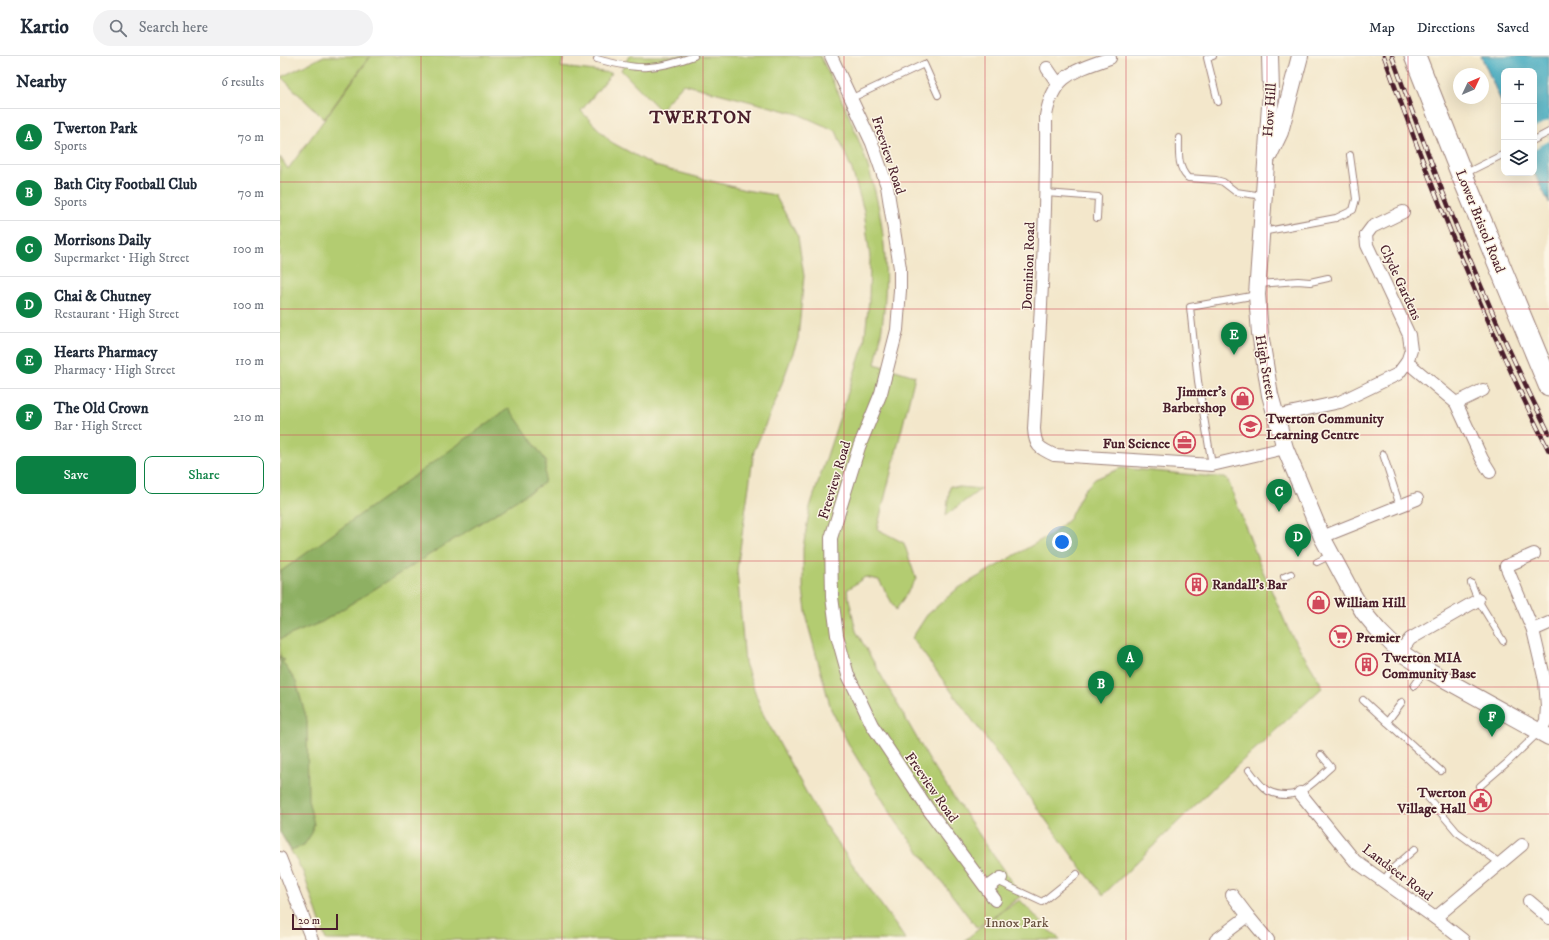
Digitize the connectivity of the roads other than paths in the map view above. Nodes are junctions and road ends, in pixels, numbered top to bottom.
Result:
1 (694, 56) edge
2 (831, 56) edge
3 (1213, 56) edge
4 (1270, 56) edge
5 (1300, 56) edge
6 (1415, 56) edge
7 (1110, 58) dead end
8 (597, 59) dead end
9 (1047, 68) dead end
10 (1058, 84) junction
11 (938, 95) dead end
12 (852, 98) junction
13 (1218, 102) dead end
14 (1549, 132) edge
15 (1179, 138) dead end
16 (1537, 138) edge
17 (1350, 155) dead end
18 (1501, 156) edge
19 (1265, 164) junction
20 (1462, 176) junction
21 (1046, 193) junction
22 (1262, 196) junction
23 (1404, 212) dead end
24 (1097, 218) dead end
25 (1260, 232) junction
26 (1328, 278) dead end
27 (1257, 290) junction
28 (1408, 362) junction
29 (1548, 382) edge
30 (1482, 390) dead end
31 (1456, 403) junction
32 (1275, 416) junction
33 (1285, 448) junction
34 (1383, 454) dead end
35 (1212, 465) junction
36 (1490, 472) dead end
37 (1417, 499) dead end
38 (1400, 506) junction
39 (1322, 537) junction
40 (1534, 554) dead end
41 (1331, 555) junction
42 (1316, 562) dead end
43 (1291, 574) dead end
44 (1284, 577) dead end
45 (1471, 583) dead end
46 (1478, 600) junction
47 (1549, 623) edge
48 (1533, 630) junction
49 (1503, 641) dead end
50 (1400, 652) junction
51 (1426, 669) junction
52 (1414, 686) dead end
53 (1363, 700) dead end
54 (1402, 702) dead end
55 (1387, 722) junction
56 (1545, 734) edge
57 (1321, 755) dead end
58 (1249, 770) dead end
59 (1441, 771) dead end
60 (1480, 786) dead end
61 (1300, 793) junction
62 (1424, 793) dead end
63 (1522, 845) dead end
64 (1415, 849) dead end
65 (280, 858) edge
66 (1500, 864) junction
67 (1076, 874) dead end
68 (1383, 881) junction
69 (995, 882) junction
70 (1232, 895) dead end
71 (995, 900) dead end
72 (1529, 901) dead end
73 (1248, 916) junction
74 (1435, 918) junction
75 (1549, 918) edge
76 (312, 940) edge
77 (1216, 940) edge
78 (1268, 940) edge
79 (1463, 940) edge

1 - 8 lane
2 - 12 street, Freeview Road
3 - 13 lane
4 - 19 street, How Hill
5 - 19 street
6 - 20 highway, Lower Bristol Road
7 - 10 street, Dominion Road
9 - 10 street
10 - 21 street, Dominion Road
11 - 12 lane
12 - 69 street, Freeview Road
14 - 16 lane
15 - 22 lane
17 - 25 lane
18 - 20 lane
19 - 22 street, High Street
20 - 29 highway, Lower Bristol Road
21 - 24 lane
21 - 35 street, Dominion Road
22 - 25 street, High Street
23 - 28 street, Clyde Gardens
25 - 27 street, High Street
26 - 27 lane
27 - 32 street, High Street
27 - 35 lane
28 - 31 street
28 - 32 street
30 - 31 street
31 - 36 street
32 - 33 street, High Street
33 - 35 street
33 - 39 street, High Street
34 - 38 lane
37 - 38 street
38 - 39 street
39 - 41 street, High Street
40 - 48 street
41 - 42 lane
41 - 50 street, High Street
43 - 44 lane
45 - 46 lane
46 - 49 lane
46 - 50 street
47 - 48 street
48 - 56 street
50 - 51 street, High Street
51 - 52 lane
51 - 56 street, High Street
53 - 55 lane
54 - 55 lane
55 - 59 lane
56 - 60 lane
57 - 61 lane
58 - 61 lane
61 - 68 street, Landseer Road
62 - 66 lane
63 - 66 street
64 - 68 lane
65 - 76 street
66 - 74 street
67 - 69 lane
68 - 74 street, Landseer Road
69 - 71 street, Freeview Road
70 - 73 street
72 - 75 street
73 - 77 street
73 - 78 street
74 - 79 street, Landseer Road

